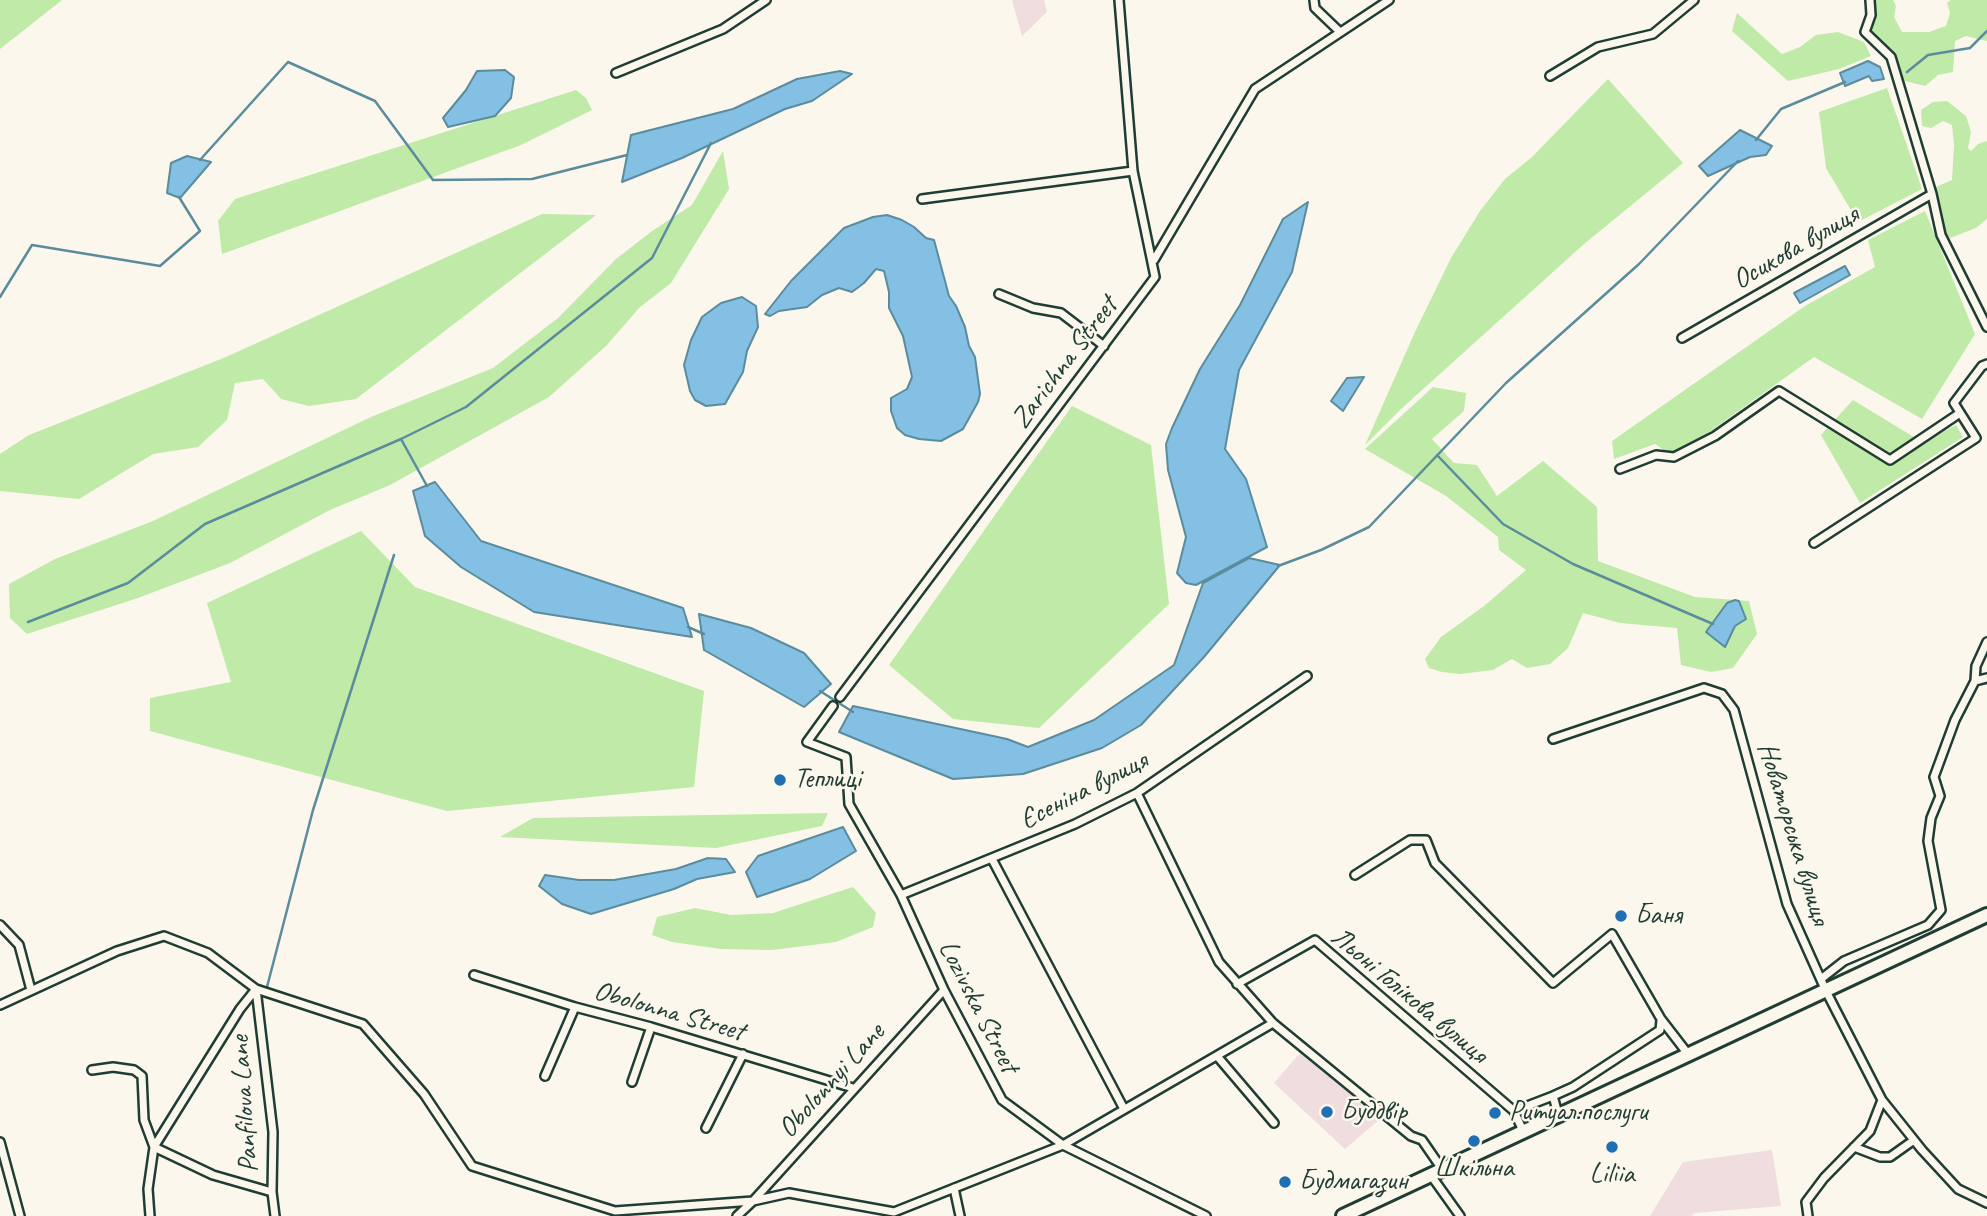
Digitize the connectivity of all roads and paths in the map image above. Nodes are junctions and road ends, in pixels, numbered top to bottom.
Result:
1 (766, 0) edge
2 (1119, 0) edge
3 (1314, 0) edge
4 (1389, 0) edge
5 (1694, 0) edge
6 (1870, 0) edge
7 (1340, 32) junction
8 (616, 73) dead end
9 (1550, 76) dead end
10 (1133, 171) junction
11 (1932, 194) junction
12 (922, 199) dead end
13 (1153, 261) junction
14 (999, 294) dead end
15 (1987, 327) edge
16 (1682, 338) dead end
17 (1104, 346) junction
18 (1987, 364) edge
19 (1960, 413) junction
20 (1620, 469) dead end
21 (1814, 543) dead end
22 (1987, 642) edge
23 (1307, 676) dead end
24 (1987, 678) edge
25 (1975, 681) junction
26 (840, 697) dead end
27 (833, 706) dead end
28 (1553, 739) dead end
29 (1138, 793) junction
30 (992, 859) junction
31 (1354, 874) dead end
32 (901, 895) junction
33 (1987, 915) edge
34 (0, 925) edge
35 (474, 975) dead end
36 (1237, 984) junction
37 (1823, 985) junction
38 (256, 989) junction
39 (31, 990) junction
40 (944, 990) junction
41 (0, 1005) edge
42 (575, 1007) junction
43 (1661, 1019) junction
44 (1273, 1023) junction
45 (651, 1027) junction
46 (743, 1054) junction
47 (1688, 1054) junction
48 (1217, 1056) junction
49 (92, 1070) dead end
50 (545, 1076) dead end
51 (632, 1082) dead end
52 (853, 1088) junction
53 (1553, 1096) junction
54 (1882, 1100) junction
55 (1124, 1110) junction
56 (1514, 1111) junction
57 (1558, 1114) junction
58 (1274, 1123) dead end
59 (706, 1128) dead end
60 (1523, 1131) junction
61 (1914, 1140) junction
62 (0, 1142) edge
63 (1063, 1145) junction
64 (154, 1147) junction
65 (1854, 1147) junction
66 (2, 1156) edge
67 (1436, 1171) junction
68 (954, 1188) junction
69 (272, 1192) junction
70 (753, 1201) junction
71 (1987, 1203) edge
72 (616, 1214) edge
73 (20, 1216) edge
74 (150, 1216) edge
75 (275, 1216) edge
76 (737, 1216) edge
77 (960, 1216) edge
78 (1206, 1216) edge
79 (1343, 1216) edge
80 (1460, 1216) edge
81 (1808, 1216) edge

1 - 8 street
2 - 10 street, Zarichna Street
3 - 7 street
4 - 7 street
5 - 9 street
6 - 11 street
7 - 13 street
10 - 12 street
10 - 13 street, Zarichna Street
11 - 15 street
11 - 16 street, Осикова вулиця
13 - 17 street, Zarichna Street
14 - 17 street
17 - 26 street, Zarichna Street
18 - 19 street
19 - 20 street
19 - 21 street
22 - 25 street
23 - 29 street, Єсеніна вулиця
24 - 25 street
25 - 37 street
27 - 32 street, Lozivska Street
28 - 37 street, Новаторська вулиця
29 - 30 street, Єсеніна вулиця
29 - 36 street
30 - 32 street, Єсеніна вулиця
30 - 55 street
31 - 43 street
32 - 40 street, Lozivska Street
33 - 37 highway
34 - 39 street
35 - 42 street, Obolonna Street
36 - 44 street
36 - 56 street, Льоні Голікова вулиця
37 - 47 highway
37 - 54 street, Новаторська вулиця
38 - 39 street
38 - 64 street
38 - 69 street, Panfilova Lane
38 - 72 street
39 - 41 street
40 - 52 street, Obolonnyi Lane
40 - 63 street, Lozivska Street
42 - 45 street, Obolonna Street
42 - 50 street
43 - 47 street
43 - 53 street
44 - 48 street
44 - 67 street
45 - 46 street, Obolonna Street
45 - 51 street
46 - 52 street, Obolonna Street
46 - 59 street
47 - 57 highway
48 - 55 street
48 - 58 street
49 - 64 street
52 - 70 street, Obolonnyi Lane
53 - 56 street
53 - 57 street
54 - 61 street, Новаторська вулиця
54 - 65 street
55 - 63 street
56 - 60 street, Льоні Голікова вулиця
57 - 60 highway
60 - 67 highway
61 - 65 street
61 - 71 street, Новаторська вулиця
62 - 66 street
63 - 68 street
63 - 78 street, Lozivska Street
64 - 69 street
64 - 74 street
65 - 81 street
66 - 73 street
67 - 79 highway
67 - 80 street
68 - 70 street
68 - 77 street
69 - 75 street, Panfilova Lane
70 - 72 street
70 - 76 street, Obolonnyi Lane

